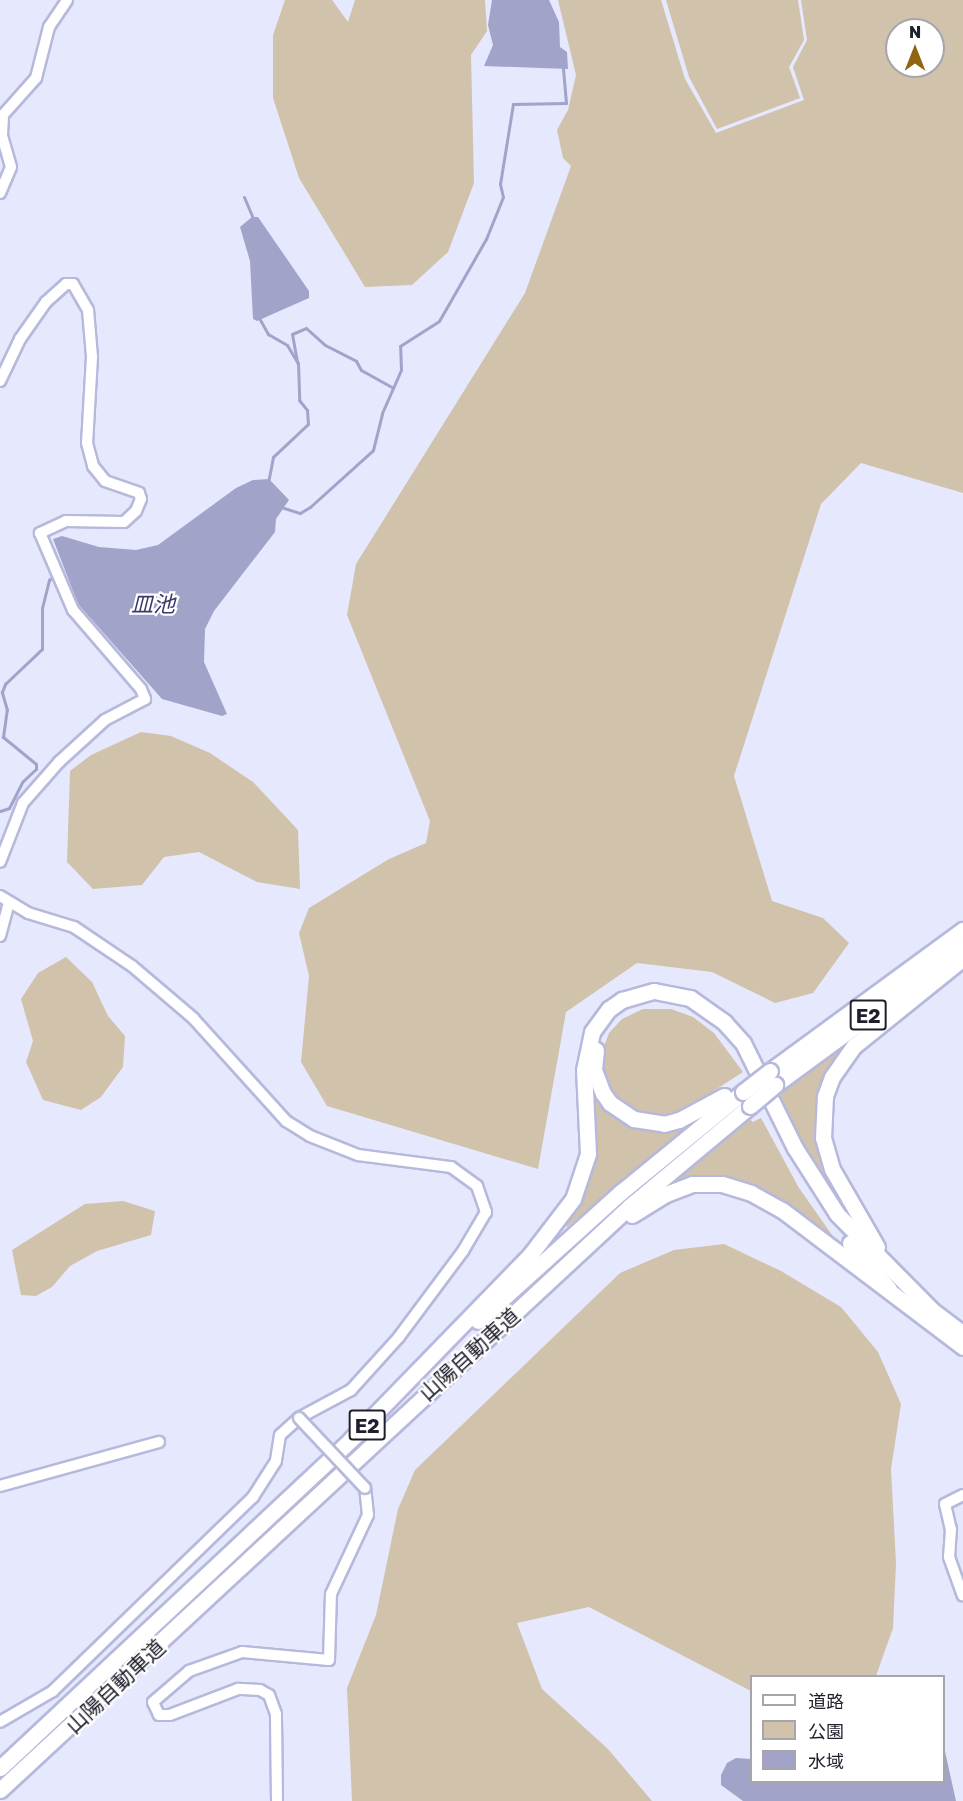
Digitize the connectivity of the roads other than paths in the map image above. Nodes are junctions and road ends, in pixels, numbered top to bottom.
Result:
1 (67, 0) edge
2 (0, 193) edge
3 (0, 381) edge
4 (0, 862) edge
5 (5, 899) edge
6 (963, 930) edge
7 (0, 936) edge
8 (963, 946) edge
9 (963, 958) edge
10 (773, 1078) junction
11 (744, 1094) junction
12 (599, 1235) junction
13 (896, 1286) junction
14 (963, 1334) edge
15 (963, 1347) edge
16 (299, 1418) junction
17 (351, 1439) junction
18 (159, 1442) dead end
19 (0, 1485) edge
20 (963, 1496) edge
21 (963, 1596) edge
22 (0, 1722) edge
23 (0, 1768) edge
24 (0, 1790) edge
25 (277, 1801) edge

1 - 2 street
3 - 4 street
5 - 7 street
5 - 16 street
6 - 10 highway, 山陽自動車道 / E2
8 - 10 highway, 山陽自動車道 / E2
9 - 13 highway
10 - 11 highway, 山陽自動車道 / E2, bridge
10 - 11 highway, bridge
11 - 12 highway, 山陽自動車道 / E2
11 - 13 highway
11 - 17 highway, 山陽自動車道 / E2
12 - 13 highway
12 - 24 highway, 山陽自動車道 / E2
13 - 14 highway
13 - 15 highway
13 - 17 highway
16 - 22 street
16 - 25 street, bridge
17 - 23 highway, 山陽自動車道 / E2
18 - 19 street
20 - 21 street

